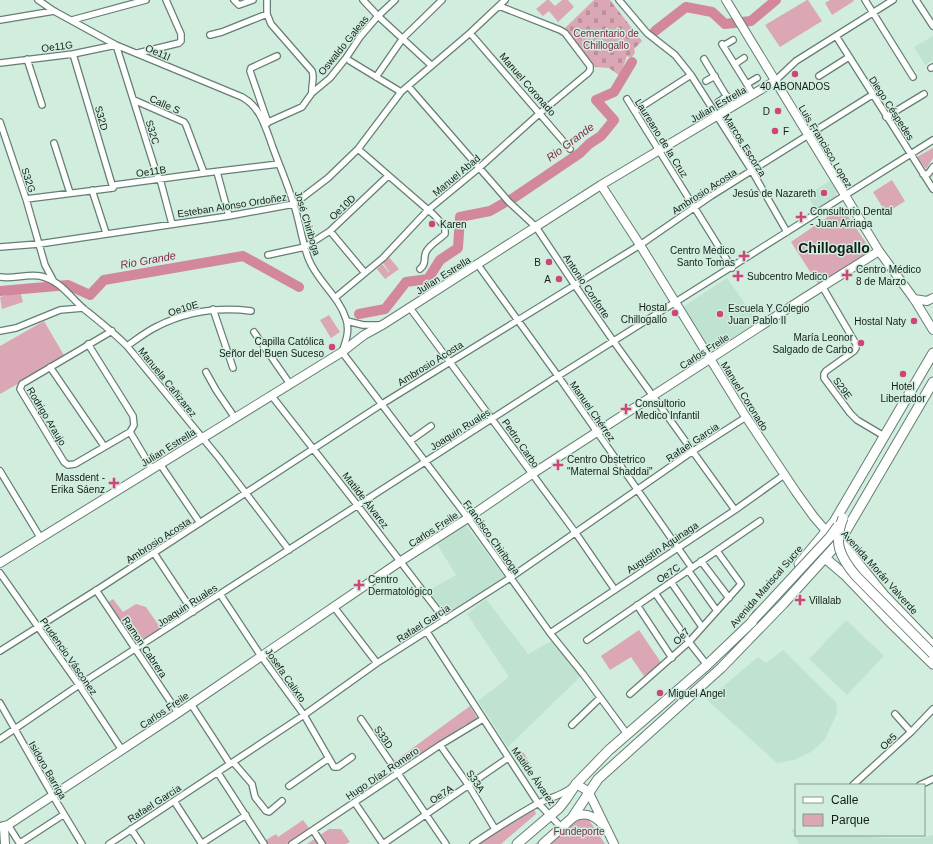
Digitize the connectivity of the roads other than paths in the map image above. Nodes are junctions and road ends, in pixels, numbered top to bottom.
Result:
1 (38, 0) edge
2 (146, 0) edge
3 (166, 0) edge
4 (234, 0) edge
5 (253, 0) edge
6 (267, 0) edge
7 (363, 0) edge
8 (395, 0) edge
9 (442, 0) edge
10 (506, 0) edge
11 (619, 0) edge
12 (726, 0) edge
13 (865, 0) edge
14 (893, 0) edge
15 (916, 0) edge
16 (499, 6) junction
17 (54, 11) junction
18 (873, 12) junction
19 (267, 14) junction
20 (378, 16) junction
21 (0, 20) edge
22 (72, 20) junction
23 (933, 26) edge
24 (470, 33) junction
25 (210, 35) dead end
26 (836, 36) junction
27 (403, 38) junction
28 (733, 40) dead end
29 (116, 45) junction
30 (137, 53) junction
31 (73, 54) junction
32 (277, 56) dead end
33 (849, 57) junction
34 (744, 58) dead end
35 (27, 59) junction
36 (704, 59) dead end
37 (350, 61) dead end
38 (0, 62) edge
39 (735, 64) junction
40 (431, 65) junction
41 (691, 75) junction
42 (376, 76) junction
43 (715, 76) junction
44 (819, 76) dead end
45 (914, 77) dead end
46 (757, 78) dead end
47 (706, 81) dead end
48 (775, 81) junction
49 (747, 84) junction
50 (408, 86) junction
51 (401, 92) junction
52 (312, 93) junction
53 (754, 94) junction
54 (924, 94) dead end
55 (727, 96) junction
56 (872, 96) junction
57 (627, 99) dead end
58 (134, 100) junction
59 (718, 102) dead end
60 (42, 105) dead end
61 (733, 107) junction
62 (635, 111) junction
63 (540, 113) junction
64 (716, 116) junction
65 (886, 117) junction
66 (0, 122) edge
67 (266, 124) junction
68 (808, 135) junction
69 (933, 140) edge
70 (54, 143) dead end
71 (358, 149) junction
72 (570, 149) dead end
73 (659, 150) junction
74 (910, 154) junction
75 (279, 164) junction
76 (933, 167) edge
77 (479, 168) junction
78 (752, 171) junction
79 (217, 172) junction
80 (204, 173) junction
81 (924, 174) junction
82 (388, 176) junction
83 (160, 179) junction
84 (601, 185) junction
85 (113, 188) junction
86 (933, 189) edge
87 (92, 190) junction
88 (70, 193) junction
89 (845, 196) junction
90 (26, 199) junction
91 (294, 204) junction
92 (695, 208) junction
93 (428, 210) junction
94 (229, 216) junction
95 (172, 224) junction
96 (536, 226) junction
97 (330, 231) junction
98 (787, 232) junction
99 (106, 234) junction
100 (39, 244) junction
101 (640, 245) junction
102 (0, 247) edge
103 (305, 247) junction
104 (879, 251) junction
105 (268, 255) dead end
106 (478, 265) junction
107 (732, 268) junction
108 (420, 269) dead end
109 (365, 273) junction
110 (0, 277) edge
111 (54, 280) junction
112 (574, 284) junction
113 (822, 286) junction
114 (336, 297) junction
115 (933, 298) edge
116 (914, 299) junction
117 (676, 302) junction
118 (83, 308) junction
119 (410, 308) junction
120 (213, 309) junction
121 (251, 311) dead end
122 (518, 320) junction
123 (347, 321) junction
124 (384, 324) junction
125 (933, 330) edge
126 (0, 331) edge
127 (112, 331) junction
128 (254, 332) dead end
129 (614, 342) junction
130 (88, 344) junction
131 (127, 346) junction
132 (342, 352) junction
133 (933, 353) edge
134 (710, 359) junction
135 (451, 361) junction
136 (933, 363) edge
137 (50, 367) junction
138 (234, 368) dead end
139 (206, 372) dead end
140 (558, 376) junction
141 (933, 382) edge
142 (290, 384) junction
143 (271, 395) junction
144 (653, 396) junction
145 (382, 404) junction
146 (746, 417) junction
147 (235, 418) junction
148 (493, 418) junction
149 (431, 426) dead end
150 (130, 432) junction
151 (597, 433) junction
152 (884, 436) junction
153 (201, 438) junction
154 (410, 441) junction
155 (104, 446) junction
156 (313, 448) junction
157 (693, 452) junction
158 (426, 462) junction
159 (160, 464) junction
160 (152, 469) junction
161 (0, 471) edge
162 (532, 474) junction
163 (784, 475) junction
164 (637, 490) junction
165 (246, 493) junction
166 (358, 506) junction
167 (735, 510) junction
168 (468, 518) junction
169 (843, 518) junction
170 (760, 521) dead end
171 (200, 523) junction
172 (575, 532) junction
173 (827, 532) junction
174 (40, 537) junction
175 (840, 541) junction
176 (677, 547) junction
177 (289, 550) junction
178 (717, 550) junction
179 (154, 553) junction
180 (825, 558) junction
181 (401, 561) junction
182 (702, 561) junction
183 (0, 562) edge
184 (690, 569) junction
185 (0, 573) edge
186 (510, 578) junction
187 (671, 582) junction
188 (96, 590) junction
189 (615, 590) junction
190 (655, 593) junction
191 (220, 594) junction
192 (729, 598) junction
193 (637, 605) junction
194 (334, 607) junction
195 (717, 611) junction
196 (192, 612) junction
197 (444, 620) junction
198 (752, 621) junction
199 (38, 627) junction
200 (702, 627) junction
201 (427, 632) junction
202 (550, 633) junction
203 (587, 640) dead end
204 (689, 642) junction
205 (933, 646) edge
206 (136, 649) junction
207 (0, 651) edge
208 (933, 654) edge
209 (261, 656) junction
210 (672, 658) junction
211 (377, 663) junction
212 (933, 664) edge
213 (707, 665) junction
214 (79, 685) junction
215 (630, 694) dead end
216 (600, 698) junction
217 (0, 704) edge
218 (191, 704) junction
219 (933, 709) edge
220 (178, 713) junction
221 (895, 714) dead end
222 (304, 716) junction
223 (483, 719) junction
224 (361, 720) dead end
225 (572, 725) dead end
226 (14, 729) junction
227 (911, 732) junction
228 (627, 734) junction
229 (0, 739) edge
230 (440, 745) junction
231 (122, 750) junction
232 (352, 757) dead end
233 (329, 758) junction
234 (508, 758) junction
235 (232, 763) junction
236 (218, 773) junction
237 (398, 773) junction
238 (933, 779) edge
239 (576, 784) junction
240 (854, 784) edge
241 (922, 784) edge
242 (289, 786) dead end
243 (468, 786) junction
244 (588, 792) junction
245 (53, 796) junction
246 (174, 801) junction
247 (282, 801) dead end
248 (355, 802) junction
249 (538, 803) junction
250 (64, 815) junction
251 (246, 815) junction
252 (425, 815) junction
253 (550, 816) junction
254 (572, 818) junction
255 (4, 826) edge
256 (604, 826) junction
257 (562, 828) junction
258 (131, 829) junction
259 (495, 829) junction
260 (313, 830) junction
261 (20, 843) edge
262 (4, 844) edge
263 (82, 844) edge
264 (109, 844) edge
265 (141, 844) edge
266 (202, 844) edge
267 (264, 844) edge
268 (292, 844) edge
269 (322, 844) edge
270 (383, 844) edge
271 (446, 844) edge
272 (473, 844) edge
273 (517, 844) edge
274 (543, 844) edge
275 (614, 844) edge

1 - 17 street, Oe11l
2 - 22 street
3 - 30 street
4 - 5 street
6 - 19 street
7 - 20 street
8 - 20 street, Oswaldo Galeas
9 - 27 street
10 - 16 street, Esteban Alonso Ordoñez
11 - 41 street, Marcos Escorza
12 - 48 street, Luis Francisco Lopez
13 - 18 street
14 - 18 street, Julian Estrella
15 - 23 street
16 - 24 street, Esteban Alonso Ordoñez
16 - 63 street, Manuel Abad
17 - 21 street
17 - 22 street, Oe11l
18 - 26 street, Julian Estrella
18 - 45 street
19 - 25 street
19 - 52 street
20 - 27 street
20 - 52 street, Oswaldo Galeas
22 - 29 street, Oe11l
24 - 40 street, Esteban Alonso Ordoñez
24 - 63 street, Manuel Coronado
26 - 33 street, Diego Céspedes
26 - 48 street, Julian Estrella
27 - 40 street
27 - 42 street
28 - 39 street
29 - 30 street, Oe11l
29 - 31 street, Oe11G
29 - 58 street, S32C
30 - 67 street, Oe11l
31 - 35 street, Oe11G
31 - 85 street, S32D
32 - 67 street
33 - 44 street
33 - 56 street, Diego Céspedes
34 - 39 street
35 - 38 street, Oe11G
35 - 60 street
36 - 43 street
37 - 42 street
39 - 49 street
40 - 50 street, Esteban Alonso Ordoñez
41 - 62 street
41 - 64 street, Marcos Escorza
42 - 51 street
43 - 47 street
43 - 55 street
46 - 49 street
48 - 53 street, Julian Estrella
48 - 68 street, Luis Francisco Lopez
49 - 53 street
50 - 51 street, Esteban Alonso Ordoñez
50 - 77 street, Antonio Conforte
51 - 71 street, Esteban Alonso Ordoñez
52 - 67 street, Oswaldo Galeas
53 - 61 street, Julian Estrella
54 - 65 street
55 - 59 street
55 - 61 street
56 - 65 street, Diego Céspedes
56 - 68 street, Ambrosio Acosta
57 - 62 street, Laureano de la Cruz
58 - 80 street, Calle S
58 - 83 street, S32C
61 - 64 street, Julian Estrella
62 - 73 street, Laureano de la Cruz
63 - 72 street, Manuel Coronado
63 - 77 street, Manuel Abad
64 - 73 street, Julian Estrella
64 - 78 street, Marcos Escorza
65 - 74 street, Diego Céspedes
66 - 90 street, S32G
67 - 75 street, José Chiriboga
68 - 78 street, Ambrosio Acosta
68 - 89 street, Luis Francisco Lopez
69 - 74 street, Joaquin Ruales
70 - 88 street
71 - 82 street
71 - 91 street, Esteban Alonso Ordoñez
73 - 84 street, Julian Estrella
73 - 92 street, Laureano de la Cruz
74 - 81 street, Diego Céspedes
74 - 89 street, Joaquin Ruales
75 - 79 street, Oe11B
75 - 91 street, José Chiriboga
76 - 81 street
77 - 93 street, Manuel Abad
77 - 96 street, Antonio Conforte
78 - 92 street, Ambrosio Acosta
78 - 98 street, Marcos Escorza
79 - 80 street, Oe11B
79 - 94 street
80 - 83 street, Oe11B
81 - 86 street, Diego Céspedes
82 - 93 street
82 - 97 street, Oe10D
83 - 85 street, Oe11B
83 - 95 street, S32C
84 - 96 street, Julian Estrella
84 - 101 street, Manuel Coronado
85 - 87 street, Oe11B
87 - 88 street, Oe11B
87 - 99 street
88 - 90 street, Oe11B
89 - 98 street, Joaquin Ruales
89 - 104 street, Luis Francisco Lopez
90 - 100 street, S32G
91 - 94 street, Esteban Alonso Ordoñez
91 - 103 street, José Chiriboga
92 - 101 street, Ambrosio Acosta
92 - 107 street, Laureano de la Cruz
93 - 108 street
93 - 109 street, Manuel Abad
94 - 95 street, Esteban Alonso Ordoñez
95 - 99 street, Esteban Alonso Ordoñez
96 - 106 street, Julian Estrella
96 - 112 street, Antonio Conforte
97 - 103 street, Oe10D
97 - 109 street
98 - 107 street, Joaquin Ruales
99 - 100 street, Esteban Alonso Ordoñez
100 - 102 street, Esteban Alonso Ordoñez
100 - 111 street, S32G
101 - 112 street, Ambrosio Acosta
101 - 117 street, Manuel Coronado
103 - 105 street
103 - 114 street, José Chiriboga
104 - 113 street, Carlos Freile
104 - 116 street, Luis Francisco Lopez
106 - 119 street, Julian Estrella
106 - 122 street, Manuel Chérrez
107 - 117 street, Joaquin Ruales
109 - 114 street, Manuel Abad
110 - 111 street
111 - 118 street, Manuela Cañizarez
112 - 122 street, Ambrosio Acosta
112 - 129 street, Antonio Conforte
113 - 134 street, Carlos Freile
113 - 152 street, S29E
114 - 123 street, José Chiriboga
115 - 116 street
116 - 125 street, Luis Francisco Lopez
117 - 129 street, Joaquin Ruales
117 - 134 street, Manuel Coronado
118 - 126 street
118 - 127 street, Manuela Cañizarez
119 - 124 street, Julian Estrella
119 - 135 street, Pedro Carbo
120 - 121 street, Oe10E
120 - 131 street, Oe10E
120 - 138 street
122 - 135 street, Ambrosio Acosta
122 - 140 street, Manuel Chérrez
123 - 124 street
123 - 132 street, José Chiriboga
124 - 132 street, Julian Estrella
127 - 130 street, Rodrigo Araujo
127 - 131 street, Manuela Cañizarez
128 - 142 street
129 - 140 street, Joaquin Ruales
129 - 144 street, Antonio Conforte
130 - 137 street, Rodrigo Araujo
130 - 150 street
131 - 153 street, Manuela Cañizarez
132 - 142 street, Julian Estrella
132 - 145 street, Francisco Chiriboga
133 - 152 main road, Avenida Mariscal Sucre
134 - 144 street, Carlos Freile
134 - 146 street, Manuel Coronado
135 - 145 street, Ambrosio Acosta
135 - 148 street, Pedro Carbo
136 - 169 main road
137 - 155 street
137 - 155 street, Rodrigo Araujo
139 - 147 street
140 - 148 street, Joaquin Ruales
140 - 151 street, Manuel Chérrez
141 - 175 main road
142 - 143 street, Julian Estrella
143 - 147 street, Julian Estrella
143 - 156 street, Matilde Álvarez
144 - 151 street, Carlos Freile
144 - 157 street, Antonio Conforte
145 - 154 street, Francisco Chiriboga
145 - 156 street, Ambrosio Acosta
146 - 157 street, Rafael Garcia
146 - 163 street, Manuel Coronado
147 - 153 street, Julian Estrella
148 - 158 street, Joaquin Ruales
148 - 162 street, Pedro Carbo
149 - 154 street
150 - 155 street, Rodrigo Araujo
150 - 160 street
151 - 162 street, Carlos Freile
151 - 164 street, Manuel Chérrez
152 - 173 main road, Avenida Mariscal Sucre
153 - 159 street, Julian Estrella
153 - 165 street, Manuela Cañizarez
154 - 158 street, Francisco Chiriboga
156 - 165 street, Ambrosio Acosta
156 - 166 street, Matilde Álvarez
157 - 164 street, Rafael Garcia
157 - 167 street, Antonio Conforte
158 - 166 street, Joaquin Ruales
158 - 168 street, Francisco Chiriboga
159 - 160 street, Julian Estrella
159 - 171 street
160 - 174 street, Julian Estrella
161 - 174 street
162 - 168 street, Carlos Freile
162 - 172 street, Pedro Carbo
163 - 167 street, Augustín Aguinaga
163 - 173 street, Manuel Coronado
164 - 172 street, Rafael Garcia
164 - 176 street, Manuel Chérrez
165 - 171 street, Ambrosio Acosta
165 - 177 street, Manuela Cañizarez
166 - 177 street, Joaquin Ruales
166 - 181 street, Matilde Álvarez
167 - 176 street, Augustín Aguinaga
168 - 181 street, Carlos Freile
168 - 186 street, Francisco Chiriboga
169 - 198 main road, bridge
169 - 208 main road, bridge
170 - 178 street, Oe7C
171 - 179 street, Ambrosio Acosta
172 - 186 street, Rafael Garcia
172 - 189 street, Pedro Carbo
173 - 175 main road, Avenida Morán Valverde
173 - 198 main road, Avenida Mariscal Sucre
174 - 183 street, Julian Estrella
175 - 180 main road
175 - 205 main road, Avenida Morán Valverde
176 - 184 street, Manuel Chérrez
176 - 189 street, Augustín Aguinaga
177 - 191 street, Joaquin Ruales
178 - 182 street, Oe7C
178 - 192 street, Oe7
179 - 188 street, Ambrosio Acosta
179 - 196 street
180 - 212 main road
180 - 244 main road
181 - 194 street, Carlos Freile
181 - 197 street, Matilde Álvarez
182 - 184 street, Oe7C
182 - 192 street
184 - 187 street, Oe7C
184 - 195 street, Manuel Chérrez
185 - 199 street, Prudencio Vásconez
186 - 197 street, Rafael Garcia
186 - 202 street, Francisco Chiriboga
187 - 190 street, Oe7C
187 - 200 street
188 - 199 street, Ambrosio Acosta
188 - 206 street, Ramon Cabrera
189 - 202 street, Augustín Aguinaga
190 - 193 street, Oe7C
190 - 204 street
191 - 196 street, Joaquin Ruales
191 - 209 street, Josefa Calixto
192 - 195 street, Oe7
193 - 203 street, Oe7C
193 - 210 street
194 - 209 street, Carlos Freile
194 - 211 street
195 - 200 street, Oe7
196 - 206 street, Joaquin Ruales
197 - 201 street, Rafael Garcia
198 - 213 main road, Avenida Mariscal Sucre
199 - 207 street, Ambrosio Acosta
199 - 214 street, Prudencio Vásconez
200 - 204 street, Oe7
201 - 211 street, Rafael Garcia
201 - 223 street, Matilde Álvarez
202 - 216 street, Francisco Chiriboga
204 - 210 street, Oe7
204 - 213 street
206 - 214 street, Joaquin Ruales
206 - 220 street, Ramon Cabrera
209 - 218 street, Carlos Freile
209 - 222 street, Josefa Calixto
210 - 215 street, Oe7
211 - 222 street, Rafael Garcia
213 - 228 main road, Avenida Mariscal Sucre
214 - 226 street, Joaquin Ruales
214 - 231 street, Prudencio Vásconez
216 - 225 street
216 - 228 street, Francisco Chiriboga
217 - 226 street, Isidoro Barriga
218 - 220 street, Carlos Freile
218 - 235 street
219 - 227 street, Oe5
220 - 231 street, Carlos Freile
221 - 227 street
222 - 233 street, Josefa Calixto
222 - 235 street, Rafael Garcia
223 - 230 street, Hugo Díaz Romero
223 - 234 street, Matilde Álvarez
224 - 237 street, S33D
226 - 229 street, Joaquin Ruales
226 - 245 street, Isidoro Barriga
227 - 240 street, Oe5
228 - 239 main road, Avenida Mariscal Sucre
230 - 237 street, Hugo Díaz Romero
230 - 243 street, S33A
231 - 245 street, Carlos Freile
232 - 233 street, Josefa Calixto
233 - 242 street
234 - 243 street, Oe7A
234 - 249 street, Matilde Álvarez
235 - 236 street, Rafael Garcia
235 - 247 street
236 - 246 street, Rafael Garcia
236 - 251 street
237 - 248 street, Hugo Díaz Romero
237 - 252 street, S33D
238 - 241 street
239 - 244 street
239 - 249 street
239 - 253 main road, Avenida Mariscal Sucre
243 - 252 street, Oe7A
243 - 259 street, S33A
244 - 254 main road
244 - 256 street
245 - 250 street, Isidoro Barriga
245 - 255 street, Carlos Freile
246 - 258 street, Rafael Garcia
246 - 266 street
248 - 260 street, Hugo Díaz Romero
248 - 270 street
249 - 253 street, Matilde Álvarez
249 - 259 street
250 - 261 street
250 - 263 street, Isidoro Barriga
251 - 266 street
251 - 267 street
252 - 270 street, Oe7A
252 - 271 street, S33D
253 - 257 street, Matilde Álvarez
253 - 273 main road, Avenida Mariscal Sucre
254 - 256 street
254 - 257 main road
255 - 261 street
255 - 262 street
256 - 275 street
257 - 274 main road
258 - 264 street, Rafael Garcia
258 - 265 street
259 - 272 street
260 - 268 street, Hugo Díaz Romero
260 - 269 street

